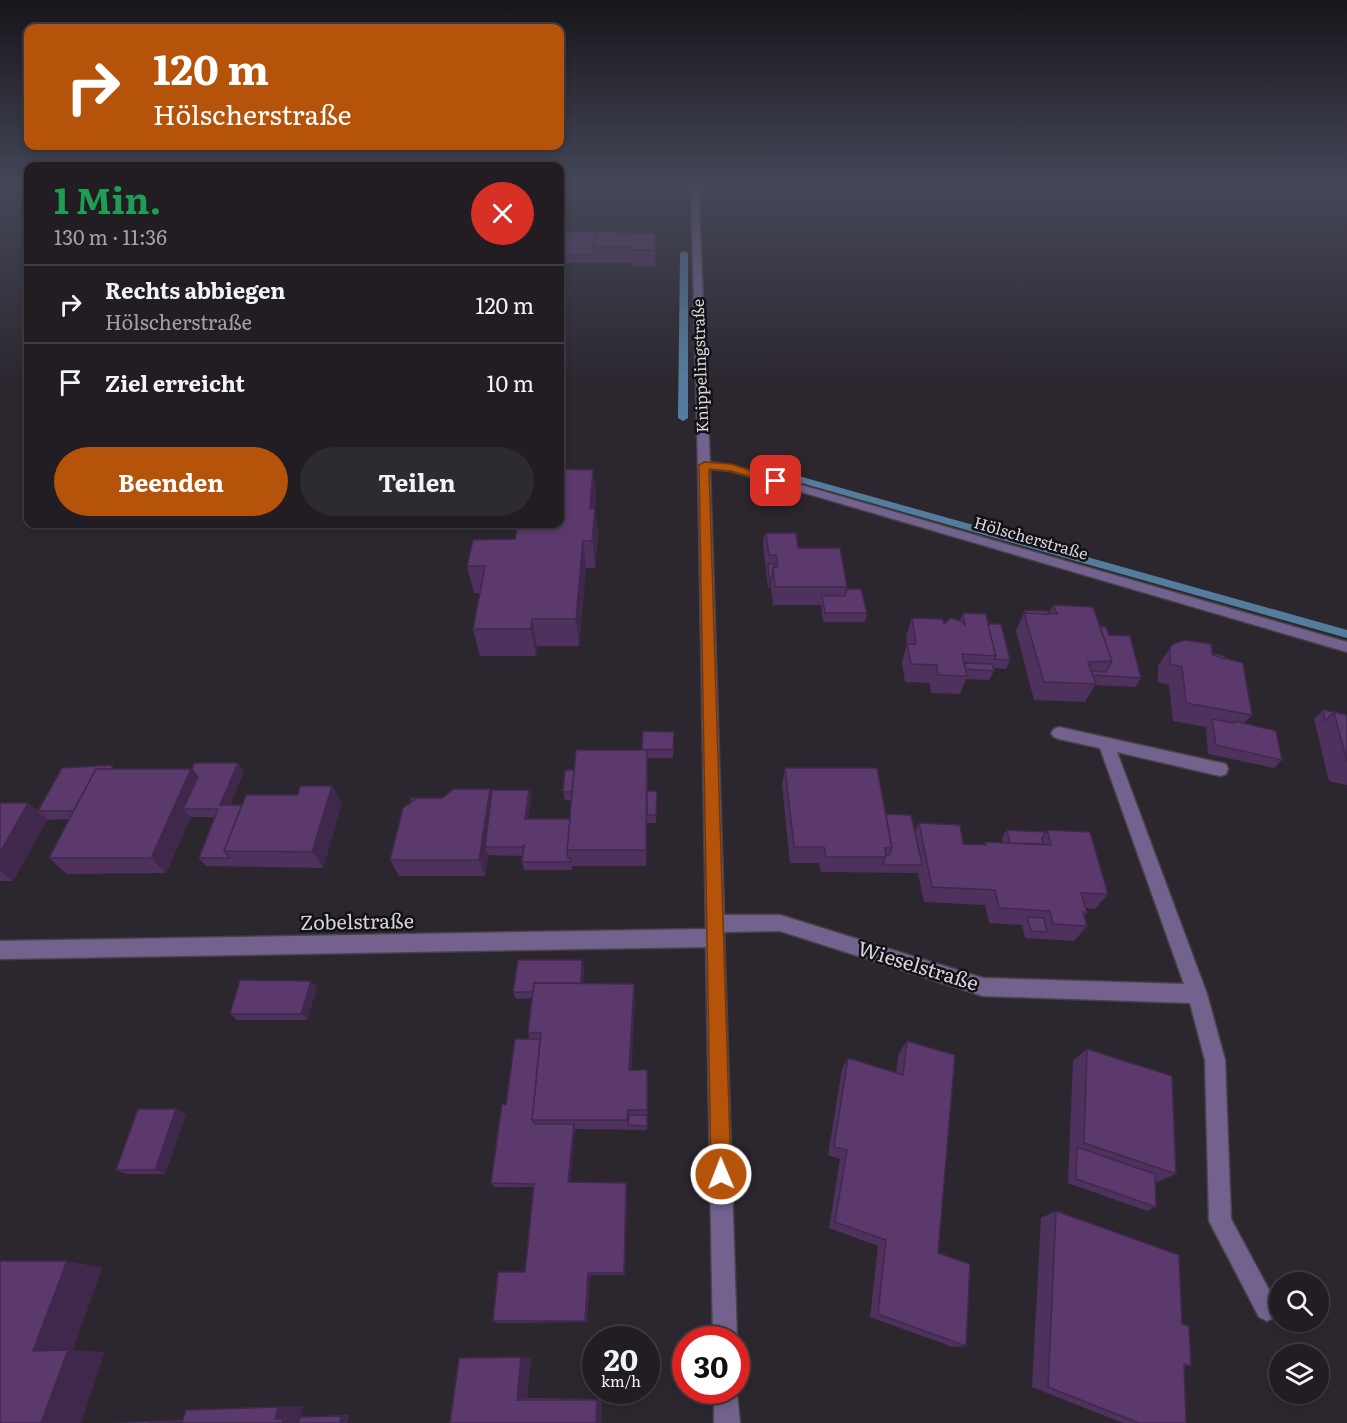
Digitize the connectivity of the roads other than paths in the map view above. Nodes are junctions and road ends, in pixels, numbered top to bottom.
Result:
1 (696, 250) edge
2 (704, 465) junction
3 (1347, 647) edge
4 (1059, 733) dead end
5 (1106, 744) junction
6 (1220, 769) dead end
7 (715, 931) junction
8 (0, 950) edge
9 (1197, 994) junction
10 (1266, 1309) dead end
11 (725, 1326) edge
12 (726, 1404) edge
13 (727, 1423) edge

1 - 2 street, Knippelingstraße
2 - 3 street, Hölscherstraße
2 - 7 street, Knippelingstraße
4 - 5 street
5 - 6 street
5 - 9 street
7 - 8 street, Zobelstraße
7 - 9 street, Wieselstraße
7 - 11 street, Knippelingstraße
9 - 10 street
12 - 13 street

